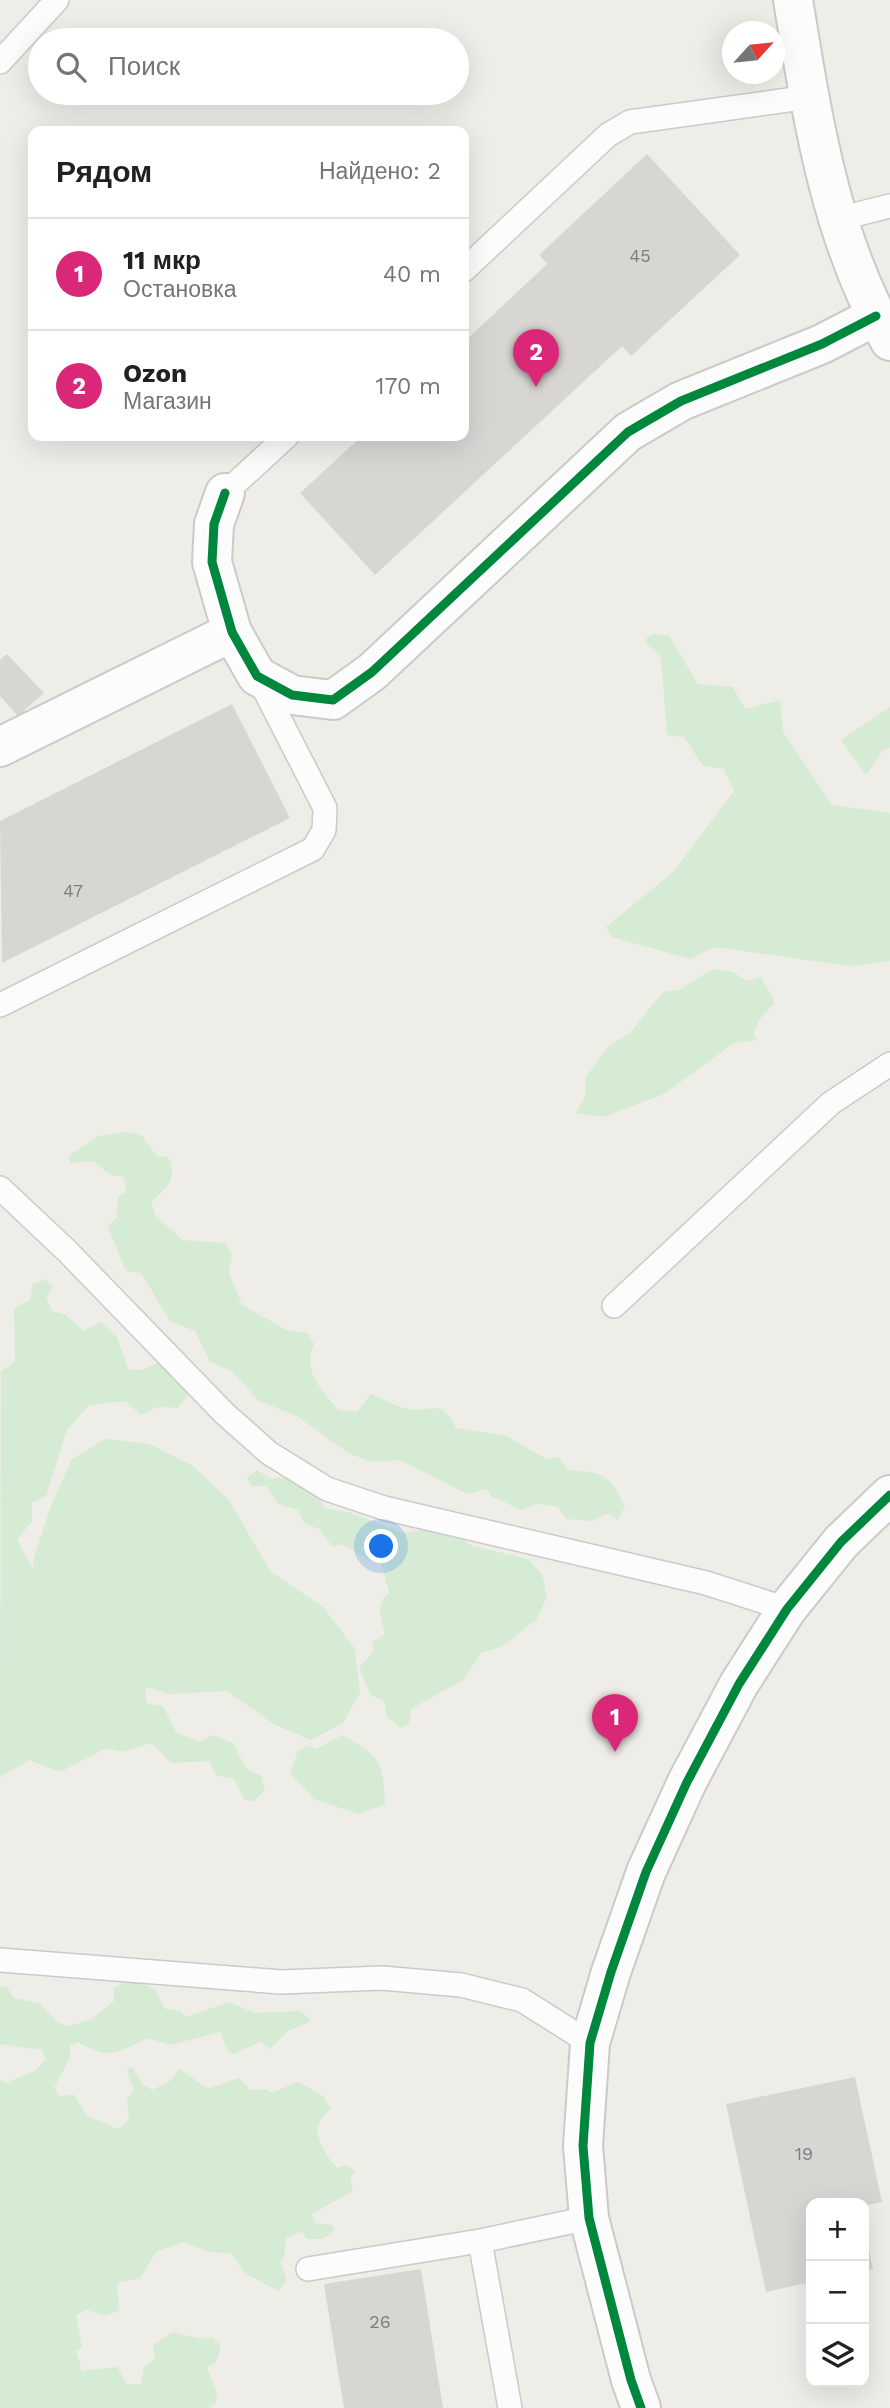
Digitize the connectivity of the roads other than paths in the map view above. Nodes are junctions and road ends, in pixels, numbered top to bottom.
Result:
1 (57, 0) edge
2 (793, 0) edge
3 (31, 28) edge
4 (28, 31) edge
5 (0, 61) edge
6 (809, 97) junction
7 (890, 206) edge
8 (838, 219) junction
9 (469, 265) edge
10 (883, 328) edge
11 (281, 441) edge
12 (225, 493) joint
13 (232, 632) junction
14 (257, 676) junction
15 (0, 747) edge
16 (0, 1005) edge
17 (890, 1064) edge
18 (0, 1188) edge
19 (614, 1306) dead end
20 (890, 1495) edge
21 (787, 1609) junction
22 (0, 1960) edge
23 (590, 2043) junction
24 (589, 2218) junction
25 (480, 2241) junction
26 (308, 2269) dead end
27 (510, 2408) edge
28 (641, 2408) edge

1 - 3 lane
2 - 6 street
4 - 5 lane
6 - 8 street
6 - 9 lane
7 - 8 lane
8 - 10 street
10 - 14 street
11 - 12 lane
12 - 13 street
13 - 14 street
13 - 15 street
14 - 16 lane
17 - 19 lane
18 - 21 lane
20 - 21 street
21 - 23 street
22 - 23 lane
23 - 24 street
24 - 25 lane
24 - 28 street
25 - 26 lane
25 - 27 lane

